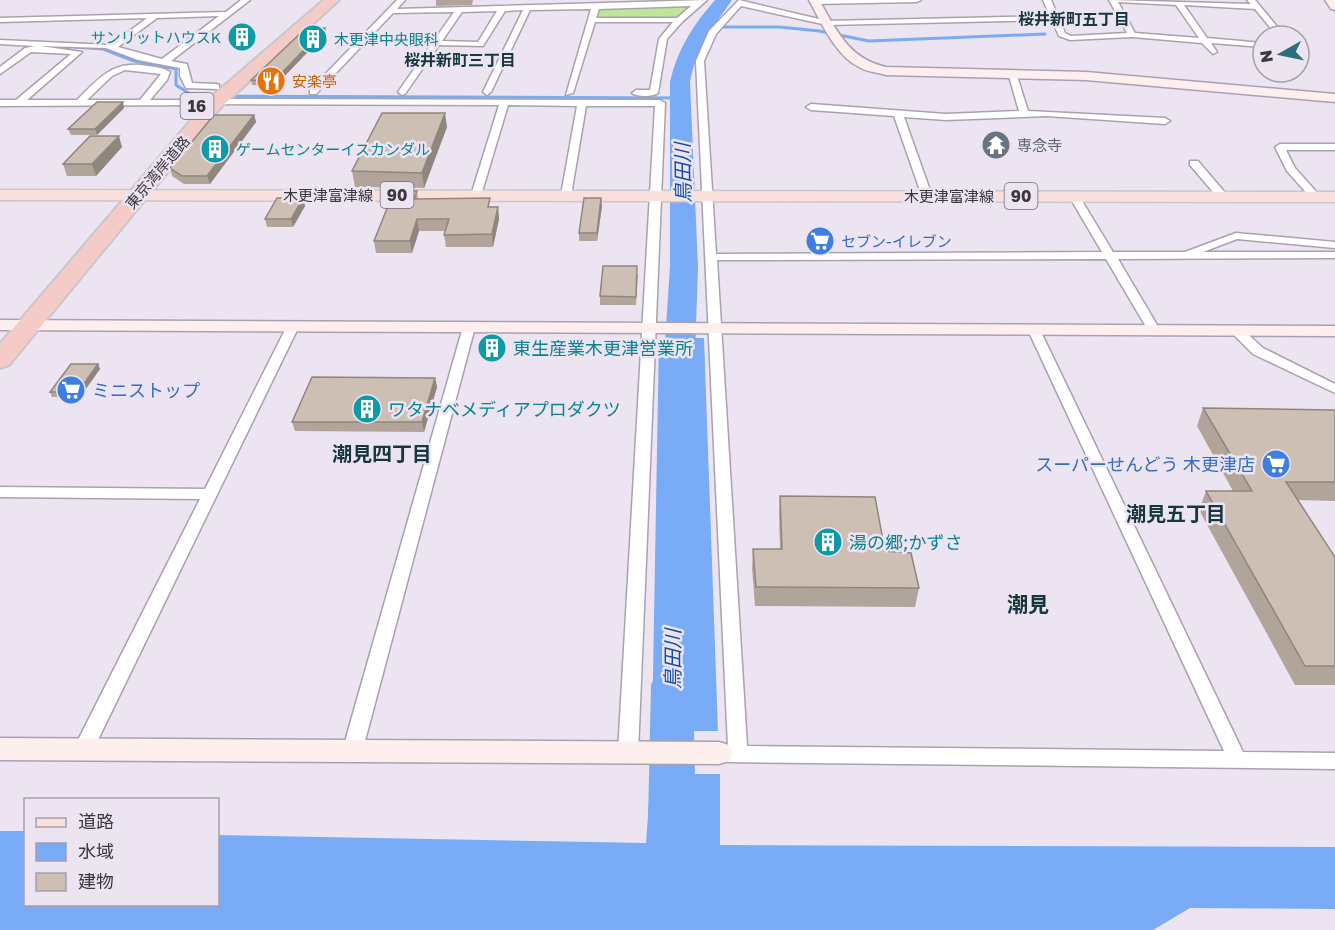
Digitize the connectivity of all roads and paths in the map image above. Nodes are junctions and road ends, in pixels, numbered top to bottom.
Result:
1 (246, 0) edge
2 (313, 0) edge
3 (332, 0) edge
4 (401, 0) edge
5 (917, 0) edge
6 (1047, 0) edge
7 (1113, 0) edge
8 (1119, 0) edge
9 (1251, 0) edge
10 (814, 1) edge
11 (701, 2) edge
12 (742, 2) edge
13 (1178, 3) junction
14 (491, 4) edge
15 (596, 6) junction
16 (528, 7) junction
17 (503, 8) junction
18 (1258, 8) junction
19 (460, 9) junction
20 (390, 11) junction
21 (227, 14) junction
22 (156, 16) junction
23 (1055, 18) junction
24 (0, 20) edge
25 (591, 20) junction
26 (679, 20) junction
27 (827, 23) junction
28 (1271, 24) edge
29 (1132, 35) junction
30 (1204, 39) junction
31 (0, 42) edge
32 (436, 43) junction
33 (1251, 44) edge
34 (111, 48) junction
35 (1213, 52) dead end
36 (163, 63) junction
37 (0, 72) edge
38 (1013, 76) junction
39 (313, 92) junction
40 (402, 92) junction
41 (488, 92) junction
42 (569, 93) junction
43 (214, 96) junction
44 (654, 98) junction
45 (1335, 98) edge
46 (582, 102) junction
47 (0, 103) edge
48 (18, 103) junction
49 (79, 103) junction
50 (143, 103) junction
51 (504, 103) junction
52 (812, 108) dead end
53 (1024, 113) junction
54 (898, 114) junction
55 (1165, 121) dead end
56 (1335, 147) edge
57 (1194, 163) dead end
58 (0, 195) edge
59 (127, 195) junction
60 (476, 195) junction
61 (566, 195) junction
62 (656, 195) junction
63 (707, 195) junction
64 (927, 196) junction
65 (1074, 196) junction
66 (1223, 197) junction
67 (1316, 197) junction
68 (1335, 197) edge
69 (1335, 245) edge
70 (1335, 255) edge
71 (1179, 256) junction
72 (710, 257) junction
73 (1111, 257) junction
74 (294, 326) junction
75 (9, 327) edge
76 (469, 327) junction
77 (649, 327) junction
78 (714, 328) junction
79 (1034, 330) junction
80 (1154, 330) junction
81 (1236, 331) junction
82 (1335, 331) edge
83 (0, 360) edge
84 (1335, 389) edge
85 (0, 492) edge
86 (210, 494) junction
87 (0, 749) edge
88 (83, 750) junction
89 (351, 752) junction
90 (638, 753) junction
91 (729, 754) junction
92 (1237, 759) junction
93 (1335, 761) edge

1 - 21 street
2 - 43 highway, 東京湾岸道路 / 16
3 - 43 highway, 東京湾岸道路 / 16
4 - 20 street
5 - 10 street
6 - 23 street
7 - 29 street
8 - 13 street
9 - 18 street
10 - 27 street
11 - 15 street
11 - 26 street
12 - 27 street
12 - 63 street
13 - 18 street
13 - 30 street
14 - 17 street
14 - 19 street
15 - 16 street
15 - 25 street
16 - 17 street
16 - 41 street
17 - 32 street
18 - 28 street
19 - 20 street
19 - 32 street
20 - 39 street
21 - 22 street
21 - 36 street
22 - 24 street
22 - 34 street
23 - 27 street
23 - 29 street
25 - 26 street
25 - 42 street
26 - 44 street
27 - 38 street
29 - 30 street
30 - 33 street
30 - 35 street
31 - 34 street
32 - 40 street
34 - 36 street
36 - 43 street
37 - 48 street
38 - 45 street
38 - 53 street
39 - 40 street
39 - 43 street
40 - 41 street
41 - 42 street
42 - 44 street
43 - 50 street
43 - 51 street
43 - 59 highway, 東京湾岸道路 / 16
44 - 46 street
44 - 62 street
46 - 51 street
46 - 61 street
47 - 48 street
48 - 49 street
49 - 50 street
49 - 50 street
51 - 60 street
52 - 54 street
53 - 54 street
53 - 55 street
54 - 64 street
56 - 67 street
57 - 66 street
58 - 59 main road, 木更津富津線 / 90
59 - 60 main road, 木更津富津線 / 90
59 - 75 highway, 東京湾岸道路 / 16
60 - 61 main road, 木更津富津線 / 90
61 - 62 main road, 木更津富津線 / 90
62 - 63 main road, 90
62 - 77 street
63 - 64 main road, 木更津富津線 / 90
63 - 72 street
64 - 65 main road, 木更津富津線 / 90
65 - 66 main road, 木更津富津線 / 90
65 - 73 street
66 - 67 main road, 木更津富津線 / 90
67 - 68 main road, 木更津富津線 / 90
69 - 71 street
70 - 71 street
71 - 73 street
72 - 73 street
72 - 78 street
73 - 80 street
74 - 75 street
74 - 76 street
74 - 86 street
75 - 83 highway, 東京湾岸道路 / 16
76 - 77 street
76 - 89 street
77 - 78 street
77 - 90 street
78 - 79 street
78 - 91 street
79 - 80 street
79 - 92 street
80 - 81 street
81 - 82 street
81 - 84 street
85 - 86 street
86 - 88 street
87 - 88 street
88 - 89 street
89 - 90 street
90 - 91 street
91 - 92 street
92 - 93 street

